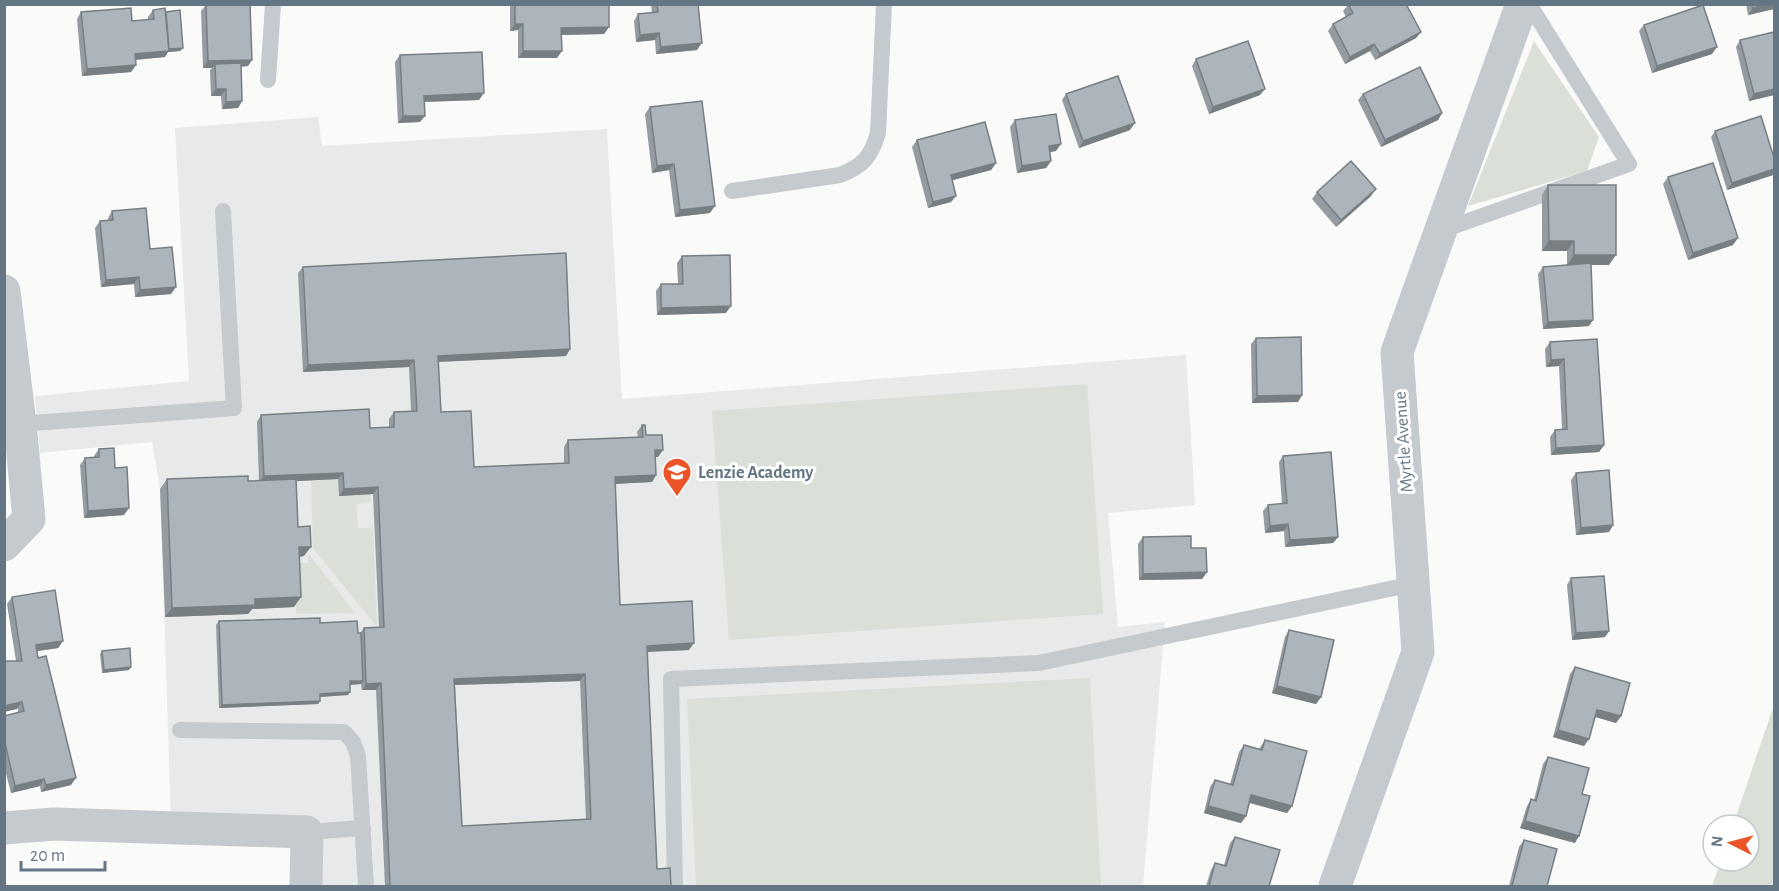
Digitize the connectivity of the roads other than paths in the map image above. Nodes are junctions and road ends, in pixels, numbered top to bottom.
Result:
1 (273, 4) edge
2 (884, 4) edge
3 (1522, 4) edge
4 (1529, 4) edge
5 (268, 80) dead end
6 (732, 191) dead end
7 (223, 211) dead end
8 (1440, 231) junction
9 (4, 291) edge
10 (20, 424) junction
11 (4, 545) edge
12 (1413, 584) junction
13 (180, 730) dead end
14 (4, 828) edge
15 (363, 828) junction
16 (308, 832) junction
17 (306, 886) edge
18 (366, 886) edge
19 (675, 886) edge
20 (1335, 886) edge

1 - 5 lane
2 - 6 lane
3 - 8 street, Myrtle Avenue
4 - 8 lane
7 - 10 lane
8 - 12 street, Myrtle Avenue
9 - 10 street
10 - 11 street
12 - 19 lane
12 - 20 street, Myrtle Avenue
13 - 15 lane
14 - 16 street
15 - 16 lane
15 - 18 lane
16 - 17 street

